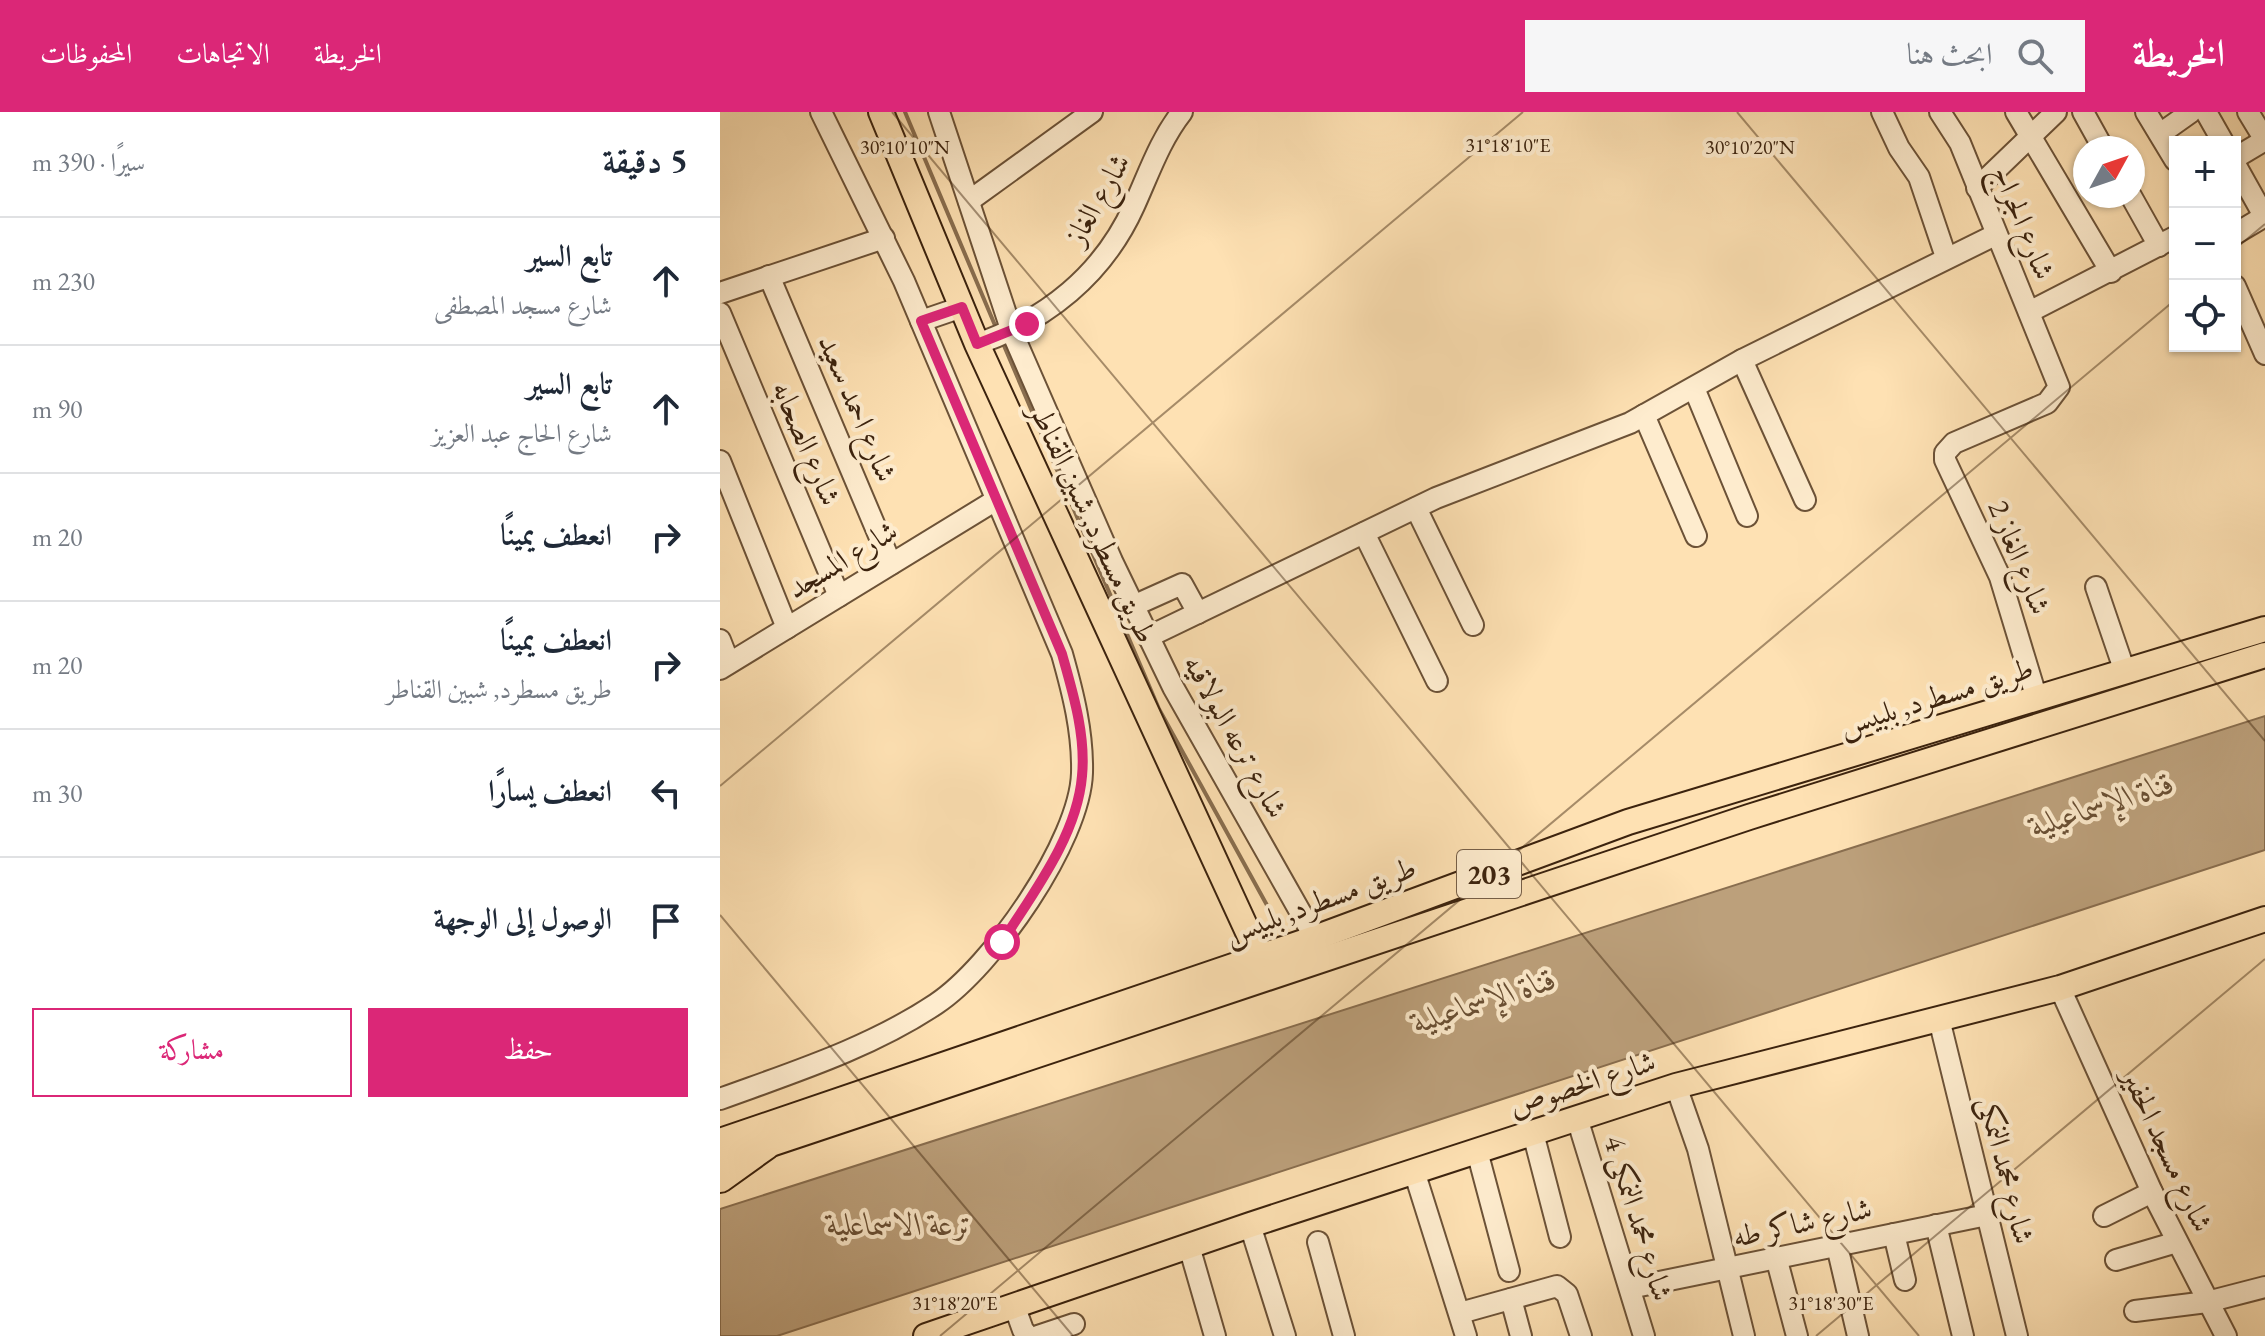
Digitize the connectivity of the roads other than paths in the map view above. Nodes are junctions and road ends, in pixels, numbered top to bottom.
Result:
1 (821, 112) edge
2 (881, 112) edge
3 (939, 112) edge
4 (1092, 112) edge
5 (1182, 112) edge
6 (1882, 112) edge
7 (1940, 112) edge
8 (2016, 112) edge
9 (2056, 112) edge
10 (2083, 112) edge
11 (2146, 112) edge
12 (2191, 112) edge
13 (2206, 112) edge
14 (2248, 112) edge
15 (2160, 134) junction
16 (2096, 136) edge
17 (2220, 136) edge
18 (2031, 137) junction
19 (2265, 140) edge
20 (2169, 150) edge
21 (2241, 154) edge
22 (2241, 175) edge
23 (1977, 188) junction
24 (969, 201) junction
25 (2141, 208) edge
26 (2264, 216) edge
27 (2241, 230) edge
28 (1995, 235) junction
29 (884, 238) junction
30 (2167, 241) edge
31 (1946, 257) junction
32 (2111, 272) junction
33 (769, 276) junction
34 (720, 293) edge
35 (2241, 300) edge
36 (962, 307) junction
37 (2029, 312) junction
38 (720, 313) edge
39 (921, 321) junction
40 (1012, 332) junction
41 (977, 344) junction
42 (2265, 354) edge
43 (1742, 360) junction
44 (1694, 388) junction
45 (1644, 415) junction
46 (1954, 443) joint
47 (720, 461) edge
48 (996, 500) junction
49 (1805, 500) dead end
50 (1416, 508) junction
51 (1747, 516) dead end
52 (1364, 533) junction
53 (1696, 536) dead end
54 (891, 564) junction
55 (2096, 587) dead end
56 (839, 596) junction
57 (1133, 606) junction
58 (1198, 613) junction
59 (1473, 625) dead end
60 (787, 628) junction
61 (2265, 629) edge
62 (1148, 637) junction
63 (720, 640) edge
64 (2265, 655) edge
65 (725, 666) edge
66 (2125, 672) junction
67 (1437, 681) dead end
68 (2037, 699) junction
69 (2265, 919) edge
70 (1315, 938) junction
71 (1259, 956) junction
72 (2060, 988) junction
73 (1939, 1019) junction
74 (1676, 1086) junction
75 (720, 1099) edge
76 (1577, 1118) junction
77 (1533, 1133) junction
78 (720, 1141) edge
79 (766, 1145) junction
80 (1477, 1151) junction
81 (720, 1161) edge
82 (1414, 1171) junction
83 (720, 1178) edge
84 (2152, 1192) junction
85 (1987, 1215) junction
86 (2104, 1216) dead end
87 (1250, 1225) junction
88 (1936, 1225) junction
89 (1894, 1234) junction
90 (1560, 1237) dead end
91 (1318, 1242) dead end
92 (2177, 1242) junction
93 (1189, 1246) junction
94 (1837, 1246) junction
95 (1776, 1257) junction
96 (2116, 1260) dead end
97 (1725, 1269) junction
98 (1509, 1271) dead end
99 (1905, 1280) dead end
100 (2265, 1287) edge
101 (1630, 1288) junction
102 (1511, 1299) junction
103 (2207, 1302) junction
104 (1014, 1305) junction
105 (2135, 1311) dead end
106 (1460, 1313) junction
107 (1074, 1324) dead end
108 (952, 1331) edge
109 (926, 1336) edge
110 (1028, 1336) edge
111 (1038, 1336) edge
112 (1215, 1336) edge
113 (1285, 1336) edge
114 (1344, 1336) edge
115 (1466, 1336) edge
116 (1521, 1336) edge
117 (1581, 1336) edge
118 (1644, 1336) edge
119 (1744, 1336) edge
120 (1797, 1336) edge
121 (1858, 1336) edge
122 (1963, 1336) edge
123 (2017, 1336) edge
124 (2226, 1336) edge

1 - 29 street
2 - 36 main road, طريق مسطرد, شبين القناطر
3 - 24 street, شارع ترعه البولاقيه
4 - 24 street
5 - 40 street, شارع الغاز
6 - 31 street
7 - 23 street, شارع الجراج
8 - 18 street
9 - 18 street
10 - 16 street
11 - 15 street
12 - 15 street
13 - 17 street
14 - 19 street
15 - 20 street
18 - 23 street
18 - 32 street
19 - 21 street
22 - 26 street
23 - 28 street, شارع الجراج
24 - 40 street, شارع ترعه البولاقيه
25 - 30 street
26 - 27 street
28 - 31 street
28 - 37 street, شارع الجراج
29 - 33 street
29 - 39 street
30 - 32 street
31 - 43 street
32 - 37 street
33 - 34 street
33 - 54 street, شارع احمد سعيد
35 - 42 street
36 - 39 street
36 - 41 main road, طريق مسطرد, شبين القناطر
37 - 46 street, شارع الجراج
38 - 56 street, شارع الصحابه
39 - 48 street
40 - 41 street, شارع الغاز
40 - 57 street, شارع ترعه البولاقيه
41 - 71 main road, طريق مسطرد, شبين القناطر
43 - 44 street
43 - 49 street
44 - 45 street
44 - 51 street
45 - 50 street
45 - 53 street
46 - 68 street, شارع الغاز 2
47 - 60 street
48 - 54 street, شارع المسجد
48 - 75 street
50 - 52 street
50 - 59 street
52 - 58 street
52 - 67 street
54 - 56 street, شارع المسجد
55 - 66 street
56 - 60 street, شارع المسجد
57 - 58 street
57 - 62 street, شارع ترعه البولاقيه
58 - 62 street
60 - 65 street, شارع المسجد
61 - 66 main road, طريق مسطرد, بلبيس / 203
62 - 70 street, شارع ترعه البولاقيه
63 - 65 street
64 - 79 main road, طريق مسطرد, بلبيس / 203
66 - 68 main road, طريق مسطرد, بلبيس / 203
68 - 70 main road, طريق مسطرد, بلبيس / 203
69 - 72 main road, شارع الخصوص
70 - 71 main road, طريق مسطرد, بلبيس / 203
71 - 78 main road, طريق مسطرد, بلبيس / 203
72 - 73 main road, شارع الخصوص
72 - 84 street, شارع مسجد الحفير
73 - 74 main road, شارع الخصوص
73 - 85 street, شارع محمد النمكى
74 - 76 main road, شارع الخصوص
74 - 97 street
76 - 77 main road, شارع الخصوص
76 - 101 street, شارع محمد النمكى 4
77 - 80 main road, شارع الخصوص
77 - 90 street
79 - 81 main road, طريق مسطرد, بلبيس / 203
79 - 83 highway
80 - 82 main road, شارع الخصوص
80 - 98 street
82 - 87 main road, شارع الخصوص
82 - 106 street
84 - 86 street
84 - 92 street, شارع مسجد الحفير
85 - 88 street, شارع شاكر طه
85 - 123 street, شارع محمد النمكى
87 - 93 main road, شارع الخصوص
87 - 113 street
88 - 89 street, شارع شاكر طه
88 - 122 street
89 - 94 street, شارع شاكر طه
89 - 99 street
91 - 114 street
92 - 96 street
92 - 103 street, شارع مسجد الحفير
93 - 104 main road, شارع الخصوص
93 - 112 street
94 - 95 street, شارع شاكر طه
94 - 121 street
95 - 97 street, شارع شاكر طه
95 - 120 street
97 - 101 street, شارع شاكر طه
97 - 119 street
100 - 103 street
101 - 118 street, شارع محمد النمكى 4
102 - 106 street
102 - 116 street
102 - 117 street
103 - 105 street
103 - 124 street, شارع مسجد الحفير
104 - 108 main road, شارع الخصوص
104 - 110 street
106 - 115 street
107 - 111 street
108 - 109 main road, شارع الخصوص

